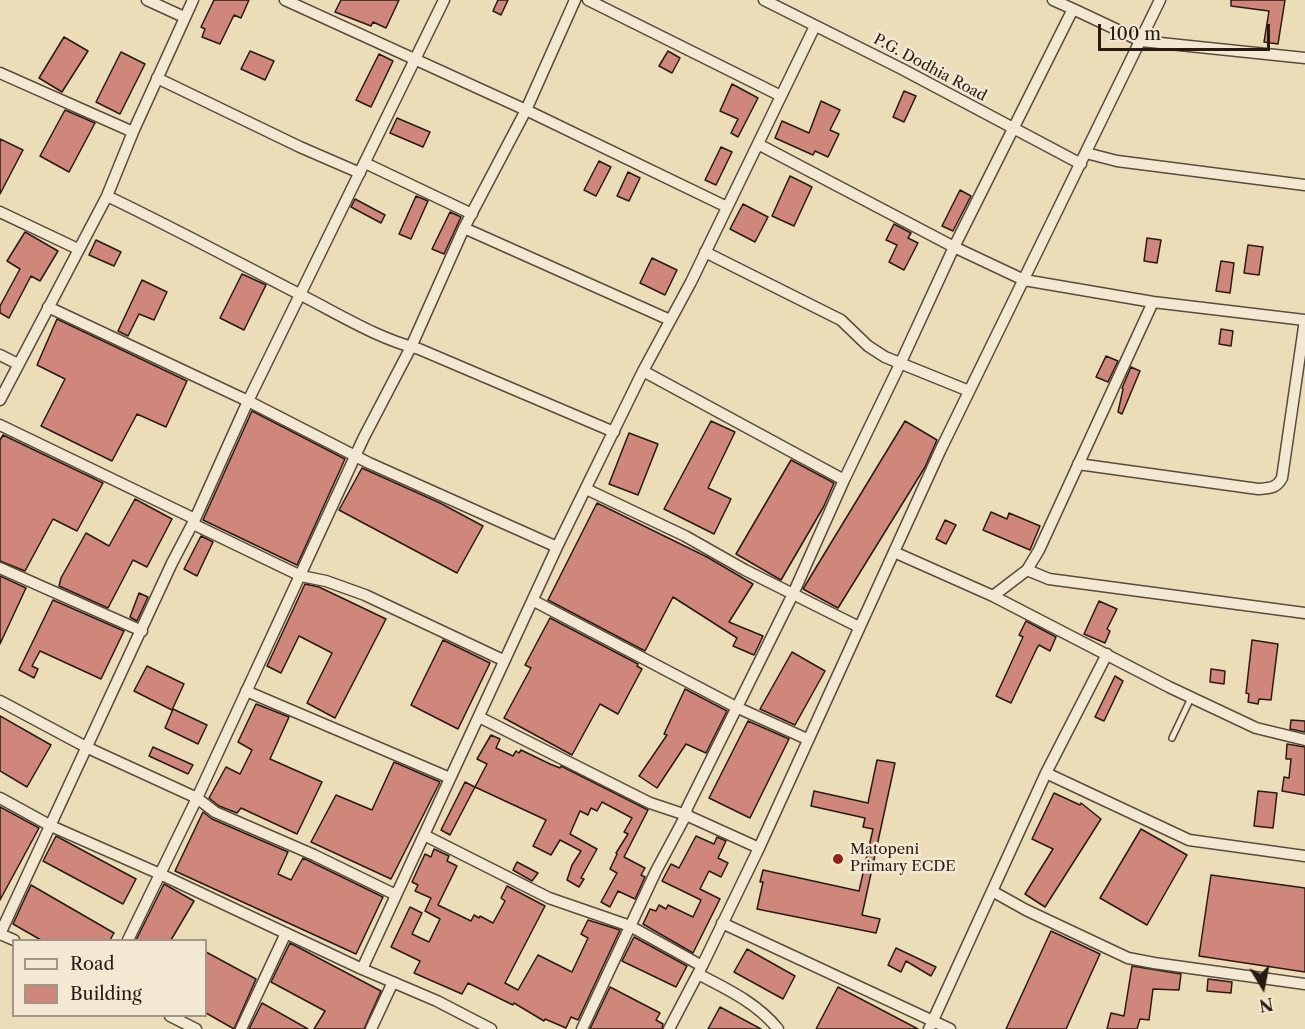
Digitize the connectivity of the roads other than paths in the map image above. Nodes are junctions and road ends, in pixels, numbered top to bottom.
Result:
1 (147, 0) edge
2 (192, 0) edge
3 (285, 0) edge
4 (444, 0) edge
5 (575, 0) edge
6 (588, 0) edge
7 (764, 0) edge
8 (1053, 0) edge
9 (1082, 0) edge
10 (1160, 0) edge
11 (1075, 10) junction
12 (184, 17) junction
13 (815, 26) junction
14 (1141, 41) junction
15 (1305, 58) edge
16 (415, 59) junction
17 (0, 73) edge
18 (157, 78) junction
19 (781, 96) junction
20 (526, 110) junction
21 (1012, 128) junction
22 (133, 132) junction
23 (758, 144) junction
24 (1086, 153) junction
25 (1081, 164) junction
26 (362, 168) junction
27 (1305, 185) edge
28 (107, 196) junction
29 (727, 207) junction
30 (0, 212) edge
31 (472, 214) junction
32 (464, 228) junction
33 (954, 247) junction
34 (78, 249) junction
35 (705, 252) junction
36 (1024, 280) junction
37 (301, 294) junction
38 (1152, 302) junction
39 (48, 307) junction
40 (670, 320) junction
41 (1305, 320) edge
42 (411, 347) junction
43 (0, 355) edge
44 (902, 362) junction
45 (18, 364) junction
46 (643, 371) junction
47 (969, 391) junction
48 (0, 400) edge
49 (248, 401) junction
50 (0, 425) edge
51 (614, 432) junction
52 (356, 454) junction
53 (1078, 464) junction
54 (844, 480) junction
55 (586, 489) junction
56 (194, 521) junction
57 (557, 547) junction
58 (894, 552) junction
59 (0, 568) edge
60 (1027, 570) junction
61 (301, 576) junction
62 (793, 594) junction
63 (993, 596) junction
64 (534, 601) junction
65 (1305, 613) edge
66 (859, 627) junction
67 (142, 632) junction
68 (1107, 654) junction
69 (503, 660) junction
70 (246, 690) junction
71 (1191, 698) junction
72 (0, 701) edge
73 (736, 707) junction
74 (479, 717) junction
75 (1172, 738) dead end
76 (807, 739) junction
77 (1305, 740) edge
78 (88, 748) junction
79 (1046, 773) junction
80 (450, 778) junction
81 (0, 798) edge
82 (197, 798) junction
83 (686, 815) junction
84 (51, 826) junction
85 (424, 835) junction
86 (759, 848) junction
87 (1305, 856) edge
88 (160, 874) junction
89 (992, 891) junction
90 (396, 895) junction
91 (722, 923) junction
92 (630, 926) junction
93 (286, 933) junction
94 (0, 934) edge
95 (128, 939) edge
96 (362, 969) junction
97 (700, 970) junction
98 (393, 982) junction
99 (1305, 984) edge
100 (172, 1017) edge
101 (931, 1025) edge
102 (195, 1029) edge
103 (241, 1029) edge
104 (371, 1029) edge
105 (491, 1029) edge
106 (582, 1029) edge
107 (669, 1029) edge
108 (778, 1029) edge
109 (950, 1029) edge

1 - 12 street
2 - 12 street
3 - 16 street
4 - 16 street
5 - 20 street
6 - 19 street
7 - 13 street, P.G. Dodhia Road
8 - 11 street
9 - 11 street
10 - 14 street
11 - 14 street
11 - 21 street
12 - 18 street
13 - 19 street
13 - 21 street, P.G. Dodhia Road
14 - 15 street
14 - 24 street
16 - 20 street
16 - 26 street
17 - 22 street
18 - 22 street
18 - 26 street
19 - 23 street
20 - 29 street
20 - 31 street
21 - 25 street, P.G. Dodhia Road
21 - 33 street
22 - 28 street
23 - 29 street
23 - 33 street
24 - 25 street
24 - 27 street
25 - 36 street
26 - 31 street
26 - 37 street
28 - 34 street
28 - 37 street
29 - 35 street
30 - 34 street
31 - 32 street
32 - 40 street
32 - 42 street
33 - 36 street
33 - 44 street
34 - 39 street
35 - 40 street
35 - 44 street
36 - 38 street
36 - 47 street
37 - 42 street
37 - 49 street
38 - 41 street
38 - 53 street
39 - 45 street
39 - 49 street
40 - 46 street
41 - 53 street
42 - 51 street
42 - 52 street
43 - 45 street
44 - 47 street
44 - 54 street
45 - 48 street
46 - 51 street
46 - 54 street
47 - 58 street
49 - 52 street
49 - 56 street
50 - 56 street
51 - 55 street
52 - 57 street
52 - 61 street
53 - 60 street
54 - 62 street
55 - 57 street
55 - 62 street
56 - 61 street
56 - 67 street
57 - 64 street
58 - 63 street
58 - 66 street
59 - 67 street
60 - 63 street
60 - 65 street
61 - 69 street
61 - 70 street
62 - 66 street
62 - 73 street
63 - 68 street
64 - 69 street
64 - 73 street
66 - 76 street
67 - 78 street
68 - 71 street
68 - 79 street
69 - 74 street
70 - 80 street
70 - 82 street
71 - 75 lane
71 - 77 street
72 - 78 street
73 - 76 street
73 - 83 street
74 - 80 street
74 - 83 street
76 - 86 street
78 - 82 street
78 - 84 street
79 - 87 street
79 - 89 street
80 - 85 street
81 - 84 street
82 - 88 street
82 - 90 street
83 - 86 street
83 - 92 street
84 - 88 street
84 - 94 street
85 - 90 street
85 - 92 street
86 - 91 street
88 - 93 street
88 - 95 street
89 - 99 street
89 - 101 street
90 - 96 street
91 - 97 street
91 - 101 street
92 - 97 street
92 - 106 street
93 - 96 street
93 - 103 street
96 - 98 street
97 - 107 street
97 - 108 street
98 - 104 street
98 - 105 street
100 - 102 street
101 - 109 street

